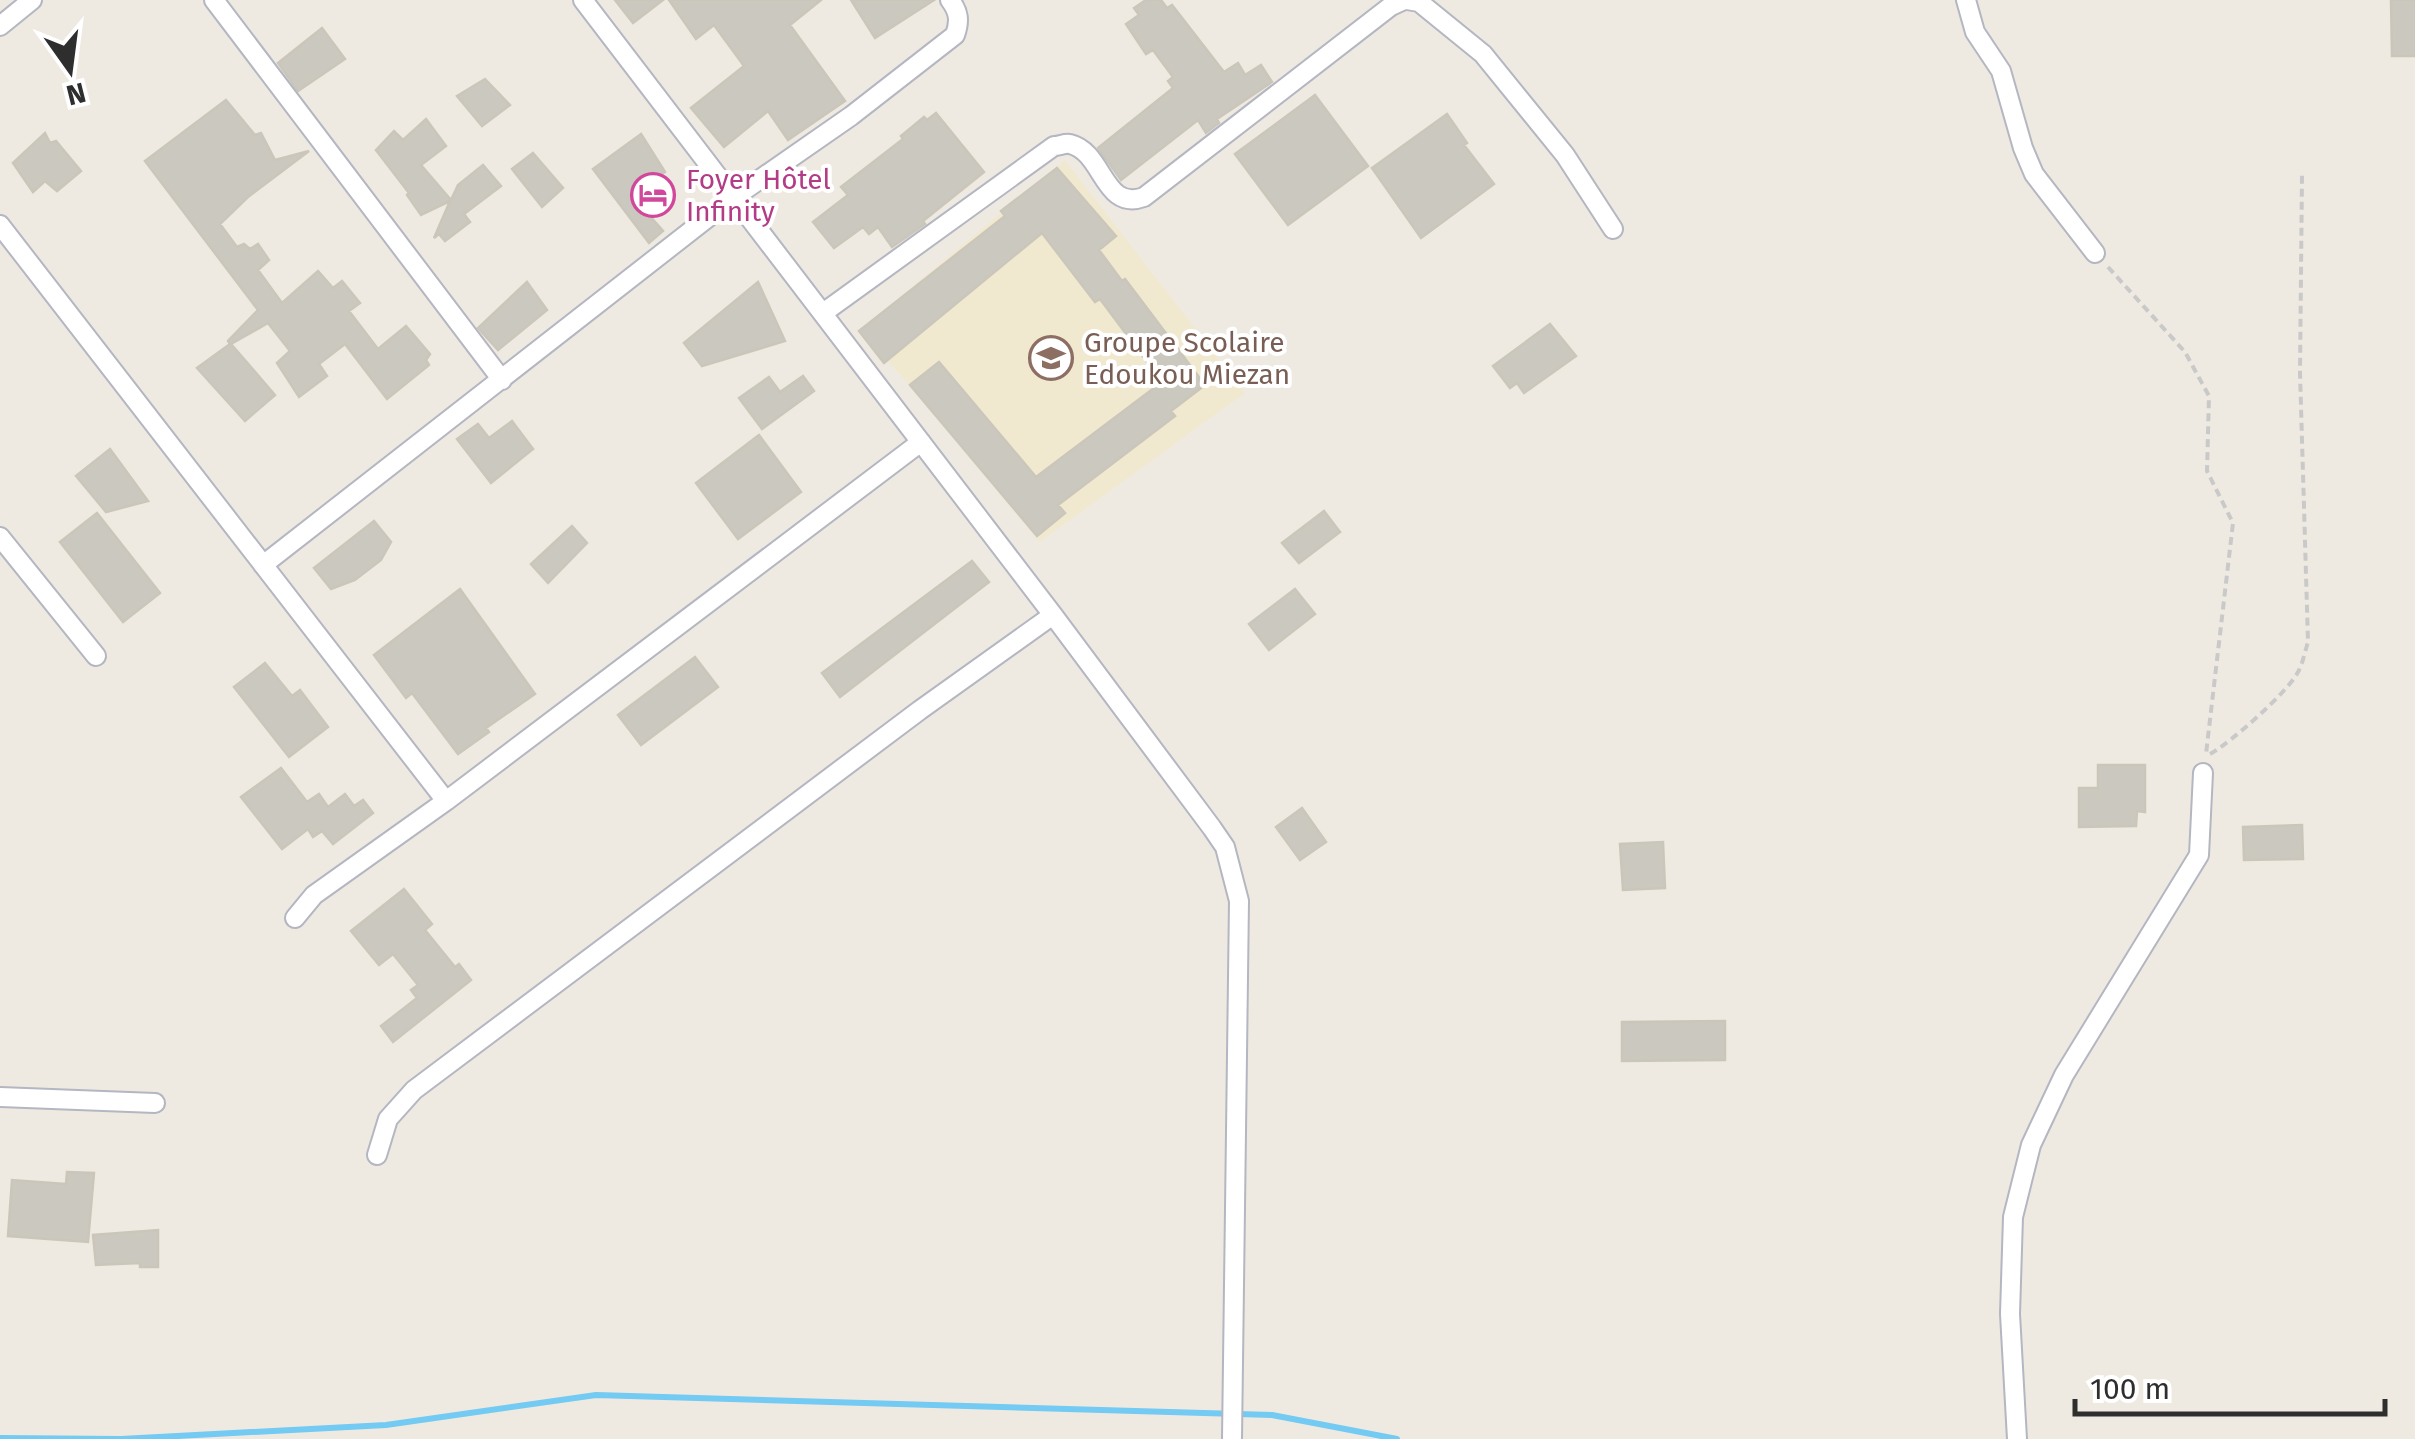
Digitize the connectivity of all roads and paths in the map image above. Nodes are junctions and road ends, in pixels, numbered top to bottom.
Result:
1 (32, 0) edge
2 (214, 0) edge
3 (584, 0) edge
4 (950, 0) edge
5 (1406, 0) edge
6 (1966, 0) edge
7 (0, 26) edge
8 (2302, 175) dead end
9 (732, 198) junction
10 (0, 224) edge
11 (1613, 228) dead end
12 (2095, 253) joint
13 (823, 313) junction
14 (502, 380) junction
15 (921, 442) junction
16 (0, 537) edge
17 (264, 565) junction
18 (1053, 614) junction
19 (96, 656) dead end
20 (2204, 773) junction
21 (446, 801) junction
22 (295, 918) dead end
23 (0, 1097) edge
24 (154, 1103) dead end
25 (378, 1155) dead end
26 (1232, 1439) edge
27 (2017, 1439) edge

1 - 7 street
2 - 14 street
3 - 9 street
4 - 9 street
5 - 11 street
5 - 13 street
6 - 12 street
8 - 20 path
9 - 13 street
9 - 14 street
10 - 17 street
12 - 20 path
13 - 15 street
14 - 17 street
15 - 18 street
15 - 21 street
16 - 19 street
17 - 21 street
18 - 25 street
18 - 26 street
20 - 27 street
21 - 22 street
23 - 24 street

